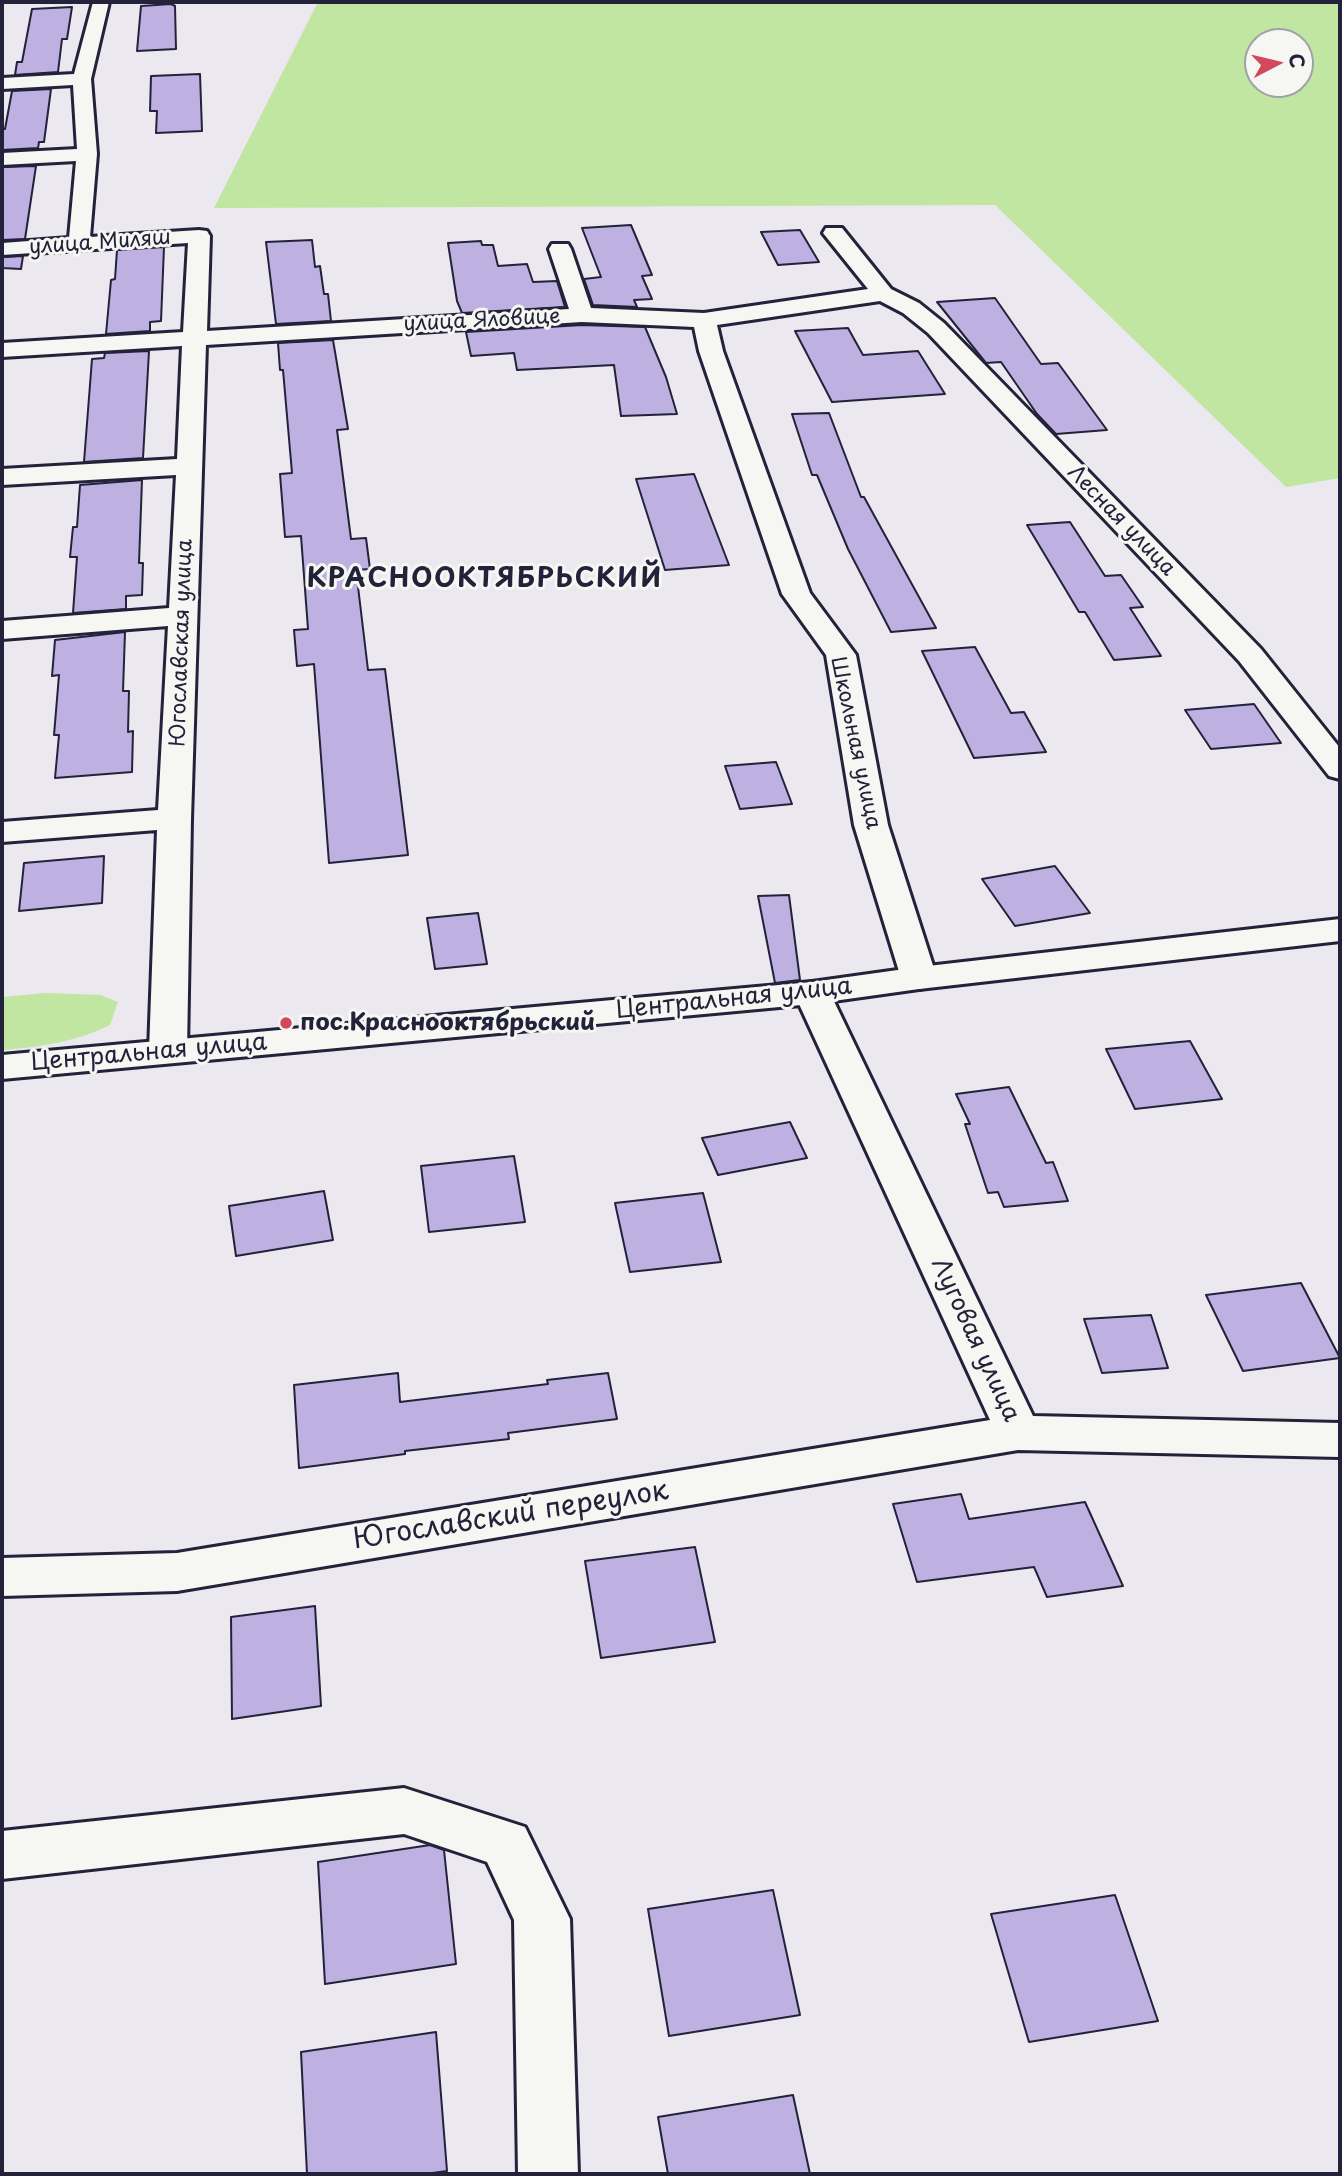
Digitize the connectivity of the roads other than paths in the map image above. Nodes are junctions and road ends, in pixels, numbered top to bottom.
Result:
1 (101, 2) edge
2 (82, 79) junction
3 (2, 83) edge
4 (87, 154) junction
5 (2, 159) edge
6 (834, 233) dead end
7 (199, 236) joint
8 (79, 244) junction
9 (2, 249) edge
10 (560, 249) dead end
11 (883, 294) junction
12 (582, 315) junction
13 (704, 320) junction
14 (194, 338) junction
15 (2, 350) edge
16 (189, 466) junction
17 (2, 477) edge
18 (184, 616) junction
19 (2, 630) edge
20 (1340, 769) edge
21 (174, 819) junction
22 (2, 832) edge
23 (1340, 930) edge
24 (919, 978) junction
25 (812, 993) junction
26 (168, 1051) junction
27 (2, 1067) edge
28 (1018, 1433) junction
29 (1340, 1440) edge
30 (2, 1577) edge
31 (2, 1855) edge
32 (548, 2174) edge

1 - 2 street
2 - 3 street
2 - 4 street
4 - 5 street
4 - 8 street
6 - 11 street
7 - 8 street, улица Миляш
7 - 14 street, Югославская улица
8 - 9 street, улица Миляш
10 - 12 street
11 - 13 street, улица Яловице
11 - 20 street, Лесная улица
12 - 13 street, улица Яловице
12 - 14 street, улица Яловице
13 - 24 street, Школьная улица
14 - 15 street, улица Яловице
14 - 16 street, Югославская улица
16 - 17 street
16 - 18 street, Югославская улица
18 - 19 street
18 - 21 street, Югославская улица
21 - 22 street
21 - 26 street, Югославская улица
23 - 24 street, Центральная улица
24 - 25 street, Центральная улица
25 - 26 street, Центральная улица
25 - 28 street, Луговая улица
26 - 27 street, Центральная улица
28 - 29 street, Луговая улица
28 - 30 street, Югославский переулок
31 - 32 street

